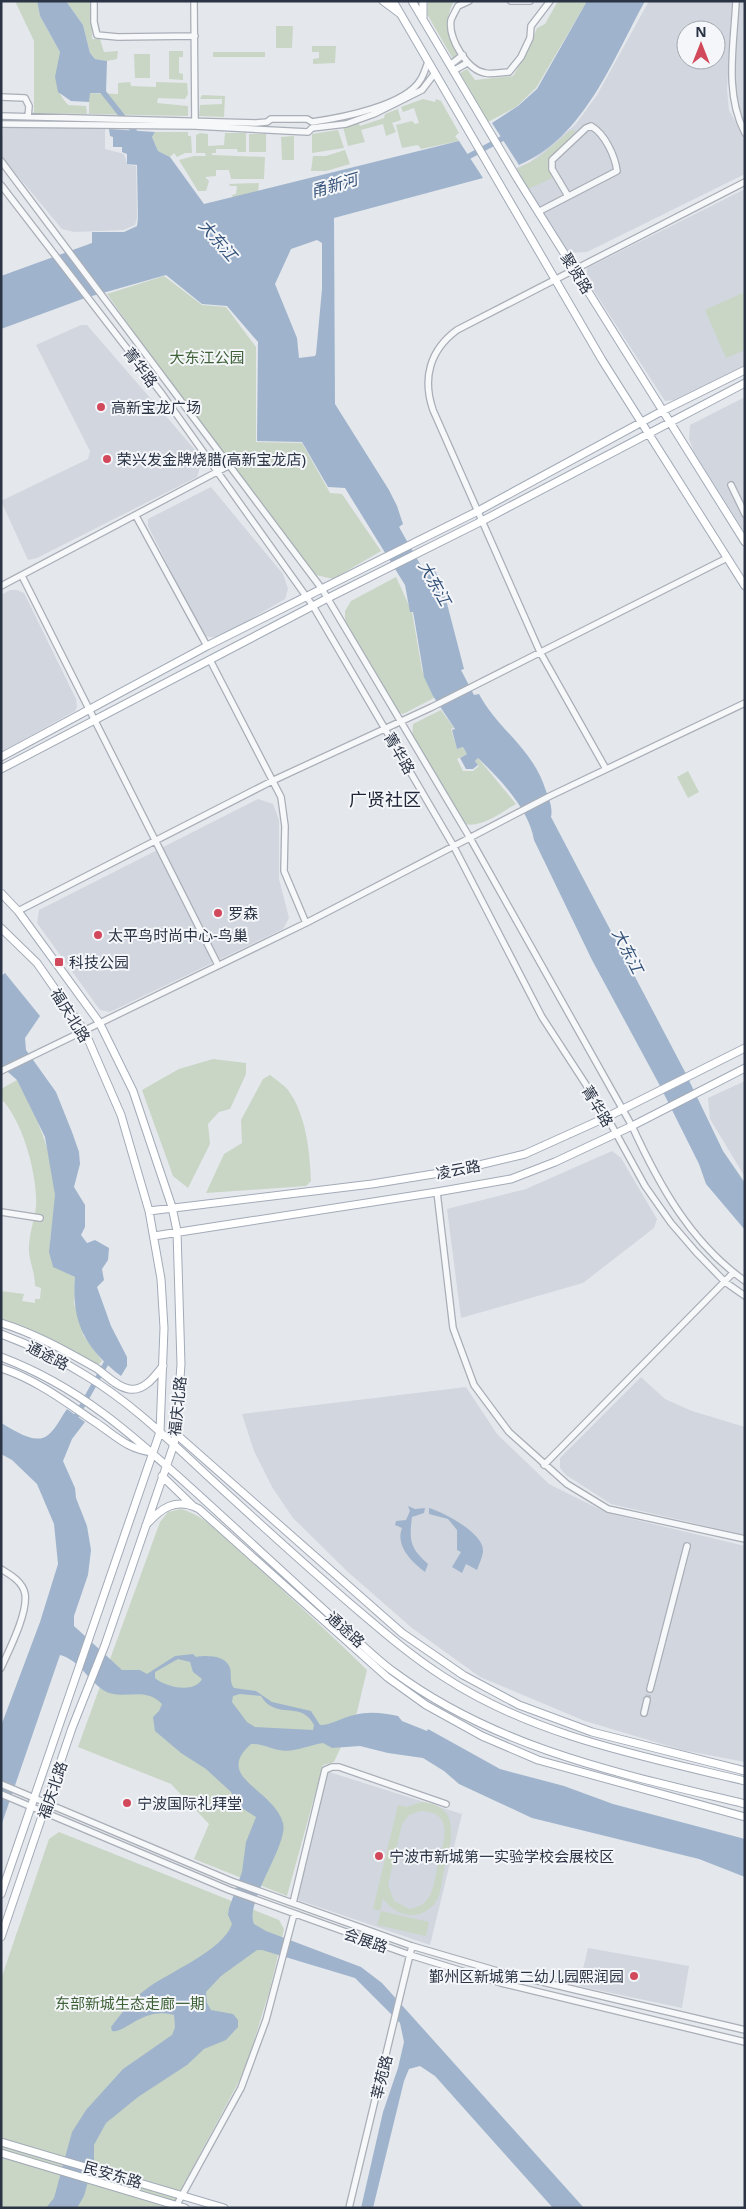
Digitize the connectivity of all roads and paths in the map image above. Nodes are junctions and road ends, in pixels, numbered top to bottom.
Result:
1 (94, 1) edge
2 (193, 1) edge
3 (383, 1) edge
4 (393, 1) edge
5 (412, 1) edge
6 (423, 1) edge
7 (469, 1) edge
8 (511, 1) edge
9 (530, 1) edge
10 (550, 1) edge
11 (736, 1) edge
12 (401, 14) junction
13 (424, 21) junction
14 (193, 36) junction
15 (463, 55) junction
16 (428, 62) junction
17 (467, 62) junction
18 (452, 68) junction
19 (436, 76) junction
20 (1, 96) edge
21 (1, 116) edge
22 (28, 118) junction
23 (1, 124) edge
24 (193, 124) junction
25 (745, 133) edge
26 (1, 160) edge
27 (745, 182) edge
28 (1, 185) edge
29 (3, 192) edge
30 (568, 196) junction
31 (538, 212) junction
32 (575, 270) junction
33 (554, 281) junction
34 (745, 370) edge
35 (745, 383) edge
36 (664, 410) junction
37 (671, 421) junction
38 (642, 423) junction
39 (648, 433) junction
40 (228, 466) junction
41 (218, 473) junction
42 (731, 485) dead end
43 (478, 511) junction
44 (745, 514) edge
45 (136, 516) junction
46 (482, 521) junction
47 (745, 542) edge
48 (727, 558) junction
49 (22, 576) junction
50 (1, 586) edge
51 (745, 586) edge
52 (322, 589) junction
53 (306, 598) junction
54 (326, 599) junction
55 (313, 606) junction
56 (207, 646) junction
57 (540, 652) junction
58 (210, 660) junction
59 (745, 703) edge
60 (91, 708) junction
61 (96, 719) junction
62 (400, 722) junction
63 (386, 728) junction
64 (1, 757) edge
65 (1, 769) edge
66 (606, 769) junction
67 (274, 780) junction
68 (470, 838) junction
69 (157, 840) junction
70 (453, 845) junction
71 (1, 894) edge
72 (18, 911) junction
73 (306, 923) junction
74 (1, 928) edge
75 (218, 965) junction
76 (100, 1022) junction
77 (85, 1032) junction
78 (745, 1048) edge
79 (745, 1068) edge
80 (1, 1070) edge
81 (622, 1109) junction
82 (607, 1117) junction
83 (632, 1126) junction
84 (615, 1134) junction
85 (437, 1192) junction
86 (172, 1206) junction
87 (149, 1210) junction
88 (1, 1212) edge
89 (40, 1218) dead end
90 (177, 1231) junction
91 (154, 1236) junction
92 (733, 1273) junction
93 (745, 1281) edge
94 (725, 1282) junction
95 (745, 1296) edge
96 (1, 1323) edge
97 (1, 1334) edge
98 (1, 1357) edge
99 (164, 1365) junction
100 (1, 1368) edge
101 (160, 1432) junction
102 (176, 1434) junction
103 (174, 1444) junction
104 (152, 1452) junction
105 (544, 1465) junction
106 (166, 1466) junction
107 (162, 1476) junction
108 (193, 1506) junction
109 (144, 1527) junction
110 (745, 1539) edge
111 (687, 1546) dead end
112 (1, 1569) edge
113 (1, 1668) edge
114 (650, 1689) tunnel mouth
115 (647, 1700) tunnel mouth
116 (644, 1713) dead end
117 (745, 1771) edge
118 (745, 1782) edge
119 (1, 1784) edge
120 (1, 1794) edge
121 (35, 1798) junction
122 (48, 1804) junction
123 (446, 1804) dead end
124 (745, 1804) edge
125 (32, 1807) junction
126 (44, 1812) junction
127 (745, 1817) edge
128 (1, 1894) edge
129 (293, 1904) junction
130 (294, 1914) junction
131 (1, 1937) edge
132 (412, 1946) junction
133 (410, 1956) junction
134 (745, 2030) edge
135 (745, 2042) edge
136 (1, 2142) edge
137 (1, 2153) edge
138 (182, 2195) junction
139 (176, 2207) edge
140 (185, 2208) edge
141 (224, 2208) edge
142 (349, 2208) edge

1 - 14 street
2 - 14 street
3 - 12 main road
4 - 12 main road, 聚贤路
5 - 13 main road, 聚贤路
6 - 13 main road
7 - 15 street
8 - 9 street
10 - 17 street
11 - 25 street
12 - 16 main road, 聚贤路
13 - 18 main road, 聚贤路
14 - 24 street
15 - 17 street
15 - 18 street
16 - 19 main road, 聚贤路
16 - 24 street
17 - 18 street
18 - 31 main road, 聚贤路
19 - 24 street
19 - 33 main road, 聚贤路
20 - 22 street
21 - 22 street
22 - 24 street
23 - 24 street
26 - 40 street
27 - 32 street
28 - 29 street, 菁华路
29 - 41 street, 菁华路
30 - 30 street
30 - 31 street
31 - 32 main road, 聚贤路
32 - 33 street
32 - 36 main road, 聚贤路
33 - 38 main road, 聚贤路
33 - 43 street
34 - 36 main road
35 - 37 main road
36 - 37 main road, 聚贤路
36 - 38 main road
37 - 39 main road
37 - 47 main road, 聚贤路
38 - 39 main road, 聚贤路
38 - 43 main road
39 - 46 main road
39 - 48 main road, 聚贤路
40 - 41 street
40 - 52 street
41 - 45 street
41 - 53 street, 菁华路
42 - 44 street
43 - 46 street
43 - 52 main road
45 - 49 street
45 - 56 street
46 - 54 main road
46 - 57 street
48 - 51 main road, 聚贤路
48 - 57 street
49 - 50 street
49 - 60 street
52 - 53 main road
52 - 54 street
53 - 55 street, 菁华路
53 - 56 main road
54 - 55 main road
54 - 62 street
55 - 58 main road
55 - 63 street, 菁华路
56 - 60 main road
57 - 62 street
57 - 66 street
58 - 61 main road
58 - 67 street
59 - 66 street
60 - 61 street
60 - 64 main road
61 - 65 main road
61 - 69 street
62 - 63 street
62 - 68 street
63 - 67 street
63 - 70 street, 菁华路
66 - 68 street
67 - 69 street
67 - 73 street
68 - 70 street
68 - 81 street
69 - 72 street
69 - 75 street
70 - 73 street
70 - 82 street, 菁华路
71 - 72 main road, 福庆北路
72 - 76 main road, 福庆北路
73 - 75 street
74 - 77 main road, 福庆北路
75 - 76 street
76 - 77 street
76 - 86 main road, 福庆北路
77 - 80 street
77 - 87 main road, 福庆北路
78 - 81 main road, 凌云路
79 - 83 main road, 凌云路
81 - 82 main road, 凌云路
81 - 83 street
82 - 84 street, 菁华路
82 - 86 main road, 凌云路
83 - 84 main road, 凌云路
83 - 92 street
84 - 85 main road, 凌云路
84 - 94 street, 菁华路
85 - 90 main road, 凌云路
85 - 105 street
86 - 87 main road, 凌云路
86 - 90 main road, 福庆北路
87 - 91 main road, 福庆北路
88 - 89 street
90 - 91 main road, 凌云路
90 - 102 main road, 福庆北路
91 - 99 main road, 福庆北路
92 - 93 street
92 - 94 street
94 - 95 street, 菁华路
94 - 105 street
96 - 99 main road
97 - 101 main road, 通途路
98 - 104 main road, 通途路
99 - 101 main road, 福庆北路
100 - 104 main road
101 - 103 main road, 通途路
101 - 104 main road, 福庆北路
102 - 103 main road, 福庆北路
102 - 117 main road
103 - 106 main road, 福庆北路
103 - 118 main road, 通途路
104 - 106 main road, 通途路
104 - 121 main road, 福庆北路
105 - 110 street
106 - 107 main road, 福庆北路
106 - 124 main road, 通途路
107 - 108 main road
107 - 109 main road, 福庆北路
108 - 109 main road
108 - 127 main road
109 - 122 main road, 福庆北路
111 - 114 street
112 - 113 street
115 - 116 street
119 - 121 street, 会展路
120 - 125 street, 会展路
121 - 122 street, 会展路
121 - 125 main road, 福庆北路
122 - 126 main road, 福庆北路
122 - 129 street, 会展路
123 - 129 street
125 - 126 street, 会展路
125 - 128 main road, 福庆北路
126 - 130 street, 会展路
126 - 131 main road, 福庆北路
129 - 132 street, 会展路
130 - 133 street, 会展路
130 - 138 street
132 - 133 street, 莘苑路
132 - 134 street, 会展路
133 - 135 street, 会展路
133 - 142 street, 莘苑路
136 - 138 main road, 民安东路
137 - 139 main road, 民安东路
138 - 139 street
138 - 141 main road, 民安东路
139 - 140 main road, 民安东路

